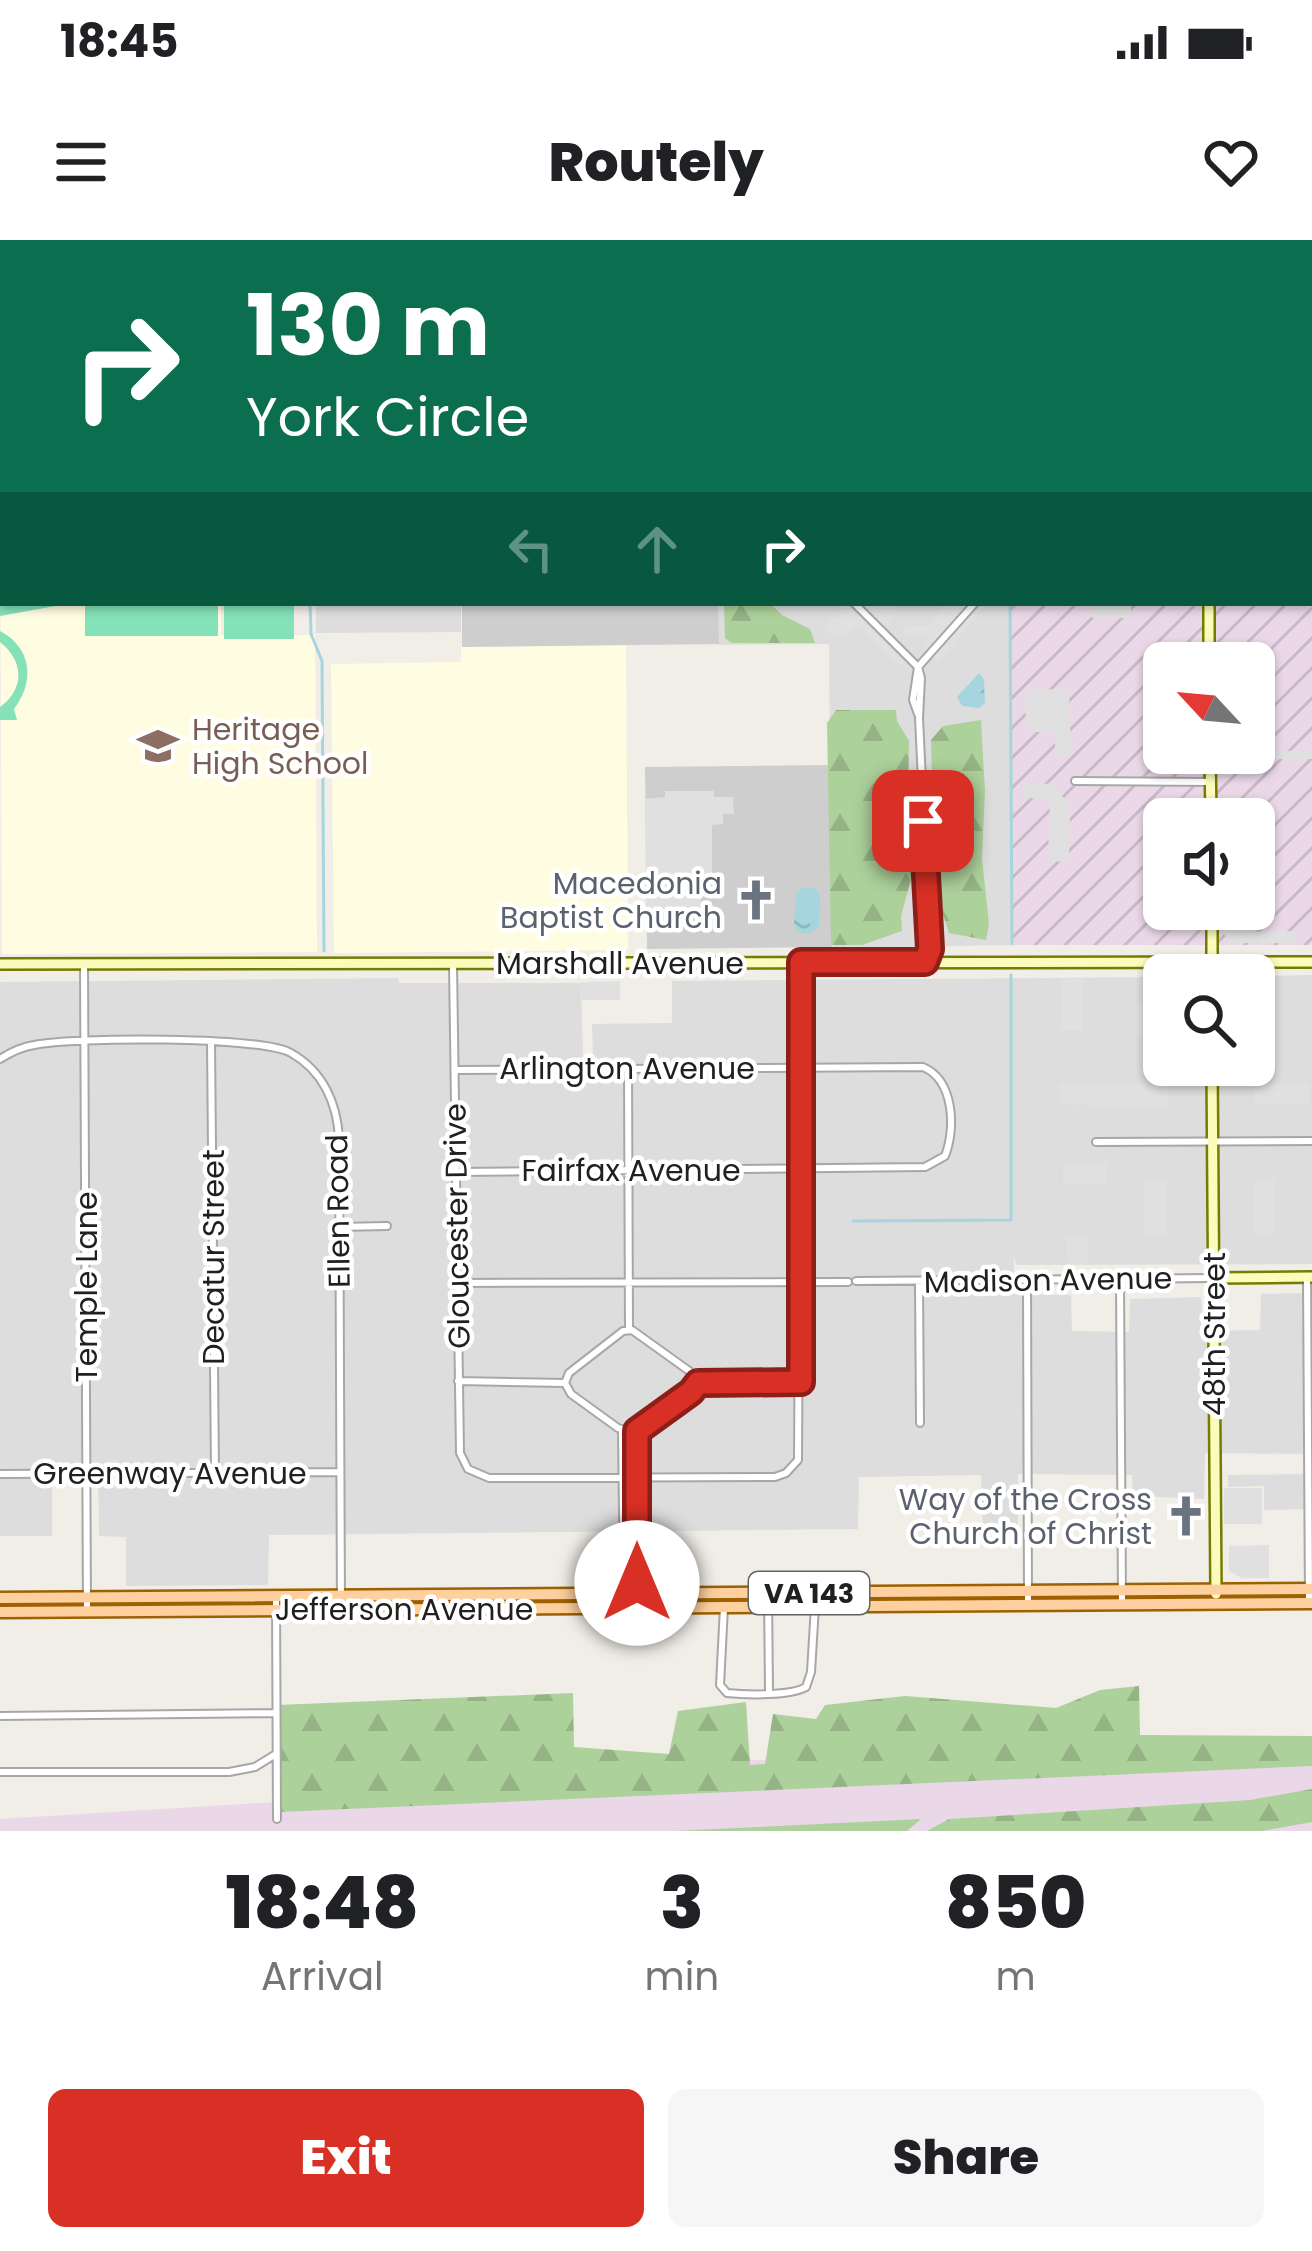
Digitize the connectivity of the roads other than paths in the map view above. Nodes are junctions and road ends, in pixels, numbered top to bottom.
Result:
1 (857, 606) edge
2 (972, 606) edge
3 (1209, 606) edge
4 (1209, 642) edge
5 (917, 667) junction
6 (1210, 774) edge
7 (1075, 782) dead end
8 (1210, 782) junction
9 (1210, 798) edge
10 (801, 962) junction
11 (925, 962) junction
12 (1143, 962) edge
13 (1275, 962) edge
14 (1312, 962) edge
15 (84, 963) junction
16 (0, 964) edge
17 (453, 964) junction
18 (211, 1041) junction
19 (85, 1043) junction
20 (0, 1058) edge
21 (628, 1067) junction
22 (801, 1068) junction
23 (455, 1070) junction
24 (1212, 1086) edge
25 (1096, 1142) dead end
26 (1213, 1142) junction
27 (1312, 1142) edge
28 (945, 1156) joint
29 (628, 1169) junction
30 (801, 1169) junction
31 (457, 1172) junction
32 (387, 1226) dead end
33 (339, 1227) junction
34 (1309, 1277) edge
35 (1214, 1278) junction
36 (1120, 1279) junction
37 (1027, 1280) junction
38 (801, 1281) junction
39 (919, 1281) junction
40 (629, 1282) junction
41 (458, 1283) junction
42 (629, 1330) junction
43 (458, 1382) junction
44 (801, 1382) junction
45 (565, 1383) junction
46 (698, 1383) junction
47 (920, 1423) dead end
48 (622, 1430) junction
49 (637, 1431) junction
50 (340, 1472) junction
51 (87, 1473) junction
52 (214, 1473) junction
53 (0, 1474) edge
54 (623, 1478) junction
55 (637, 1478) junction
56 (276, 1596) junction
57 (1311, 1596) edge
58 (1215, 1597) junction
59 (0, 1598) edge
60 (87, 1598) junction
61 (1028, 1598) junction
62 (1122, 1598) junction
63 (768, 1600) junction
64 (631, 1601) junction
65 (342, 1603) junction
66 (814, 1606) junction
67 (724, 1607) junction
68 (276, 1610) junction
69 (0, 1612) edge
70 (87, 1612) junction
71 (769, 1691) junction
72 (275, 1713) junction
73 (0, 1716) edge
74 (276, 1754) junction
75 (0, 1772) edge
76 (277, 1819) dead end

1 - 5 street
2 - 5 street
3 - 4 street
5 - 11 street
6 - 8 street
7 - 8 street
8 - 9 street
10 - 11 street, Marshall Avenue
10 - 17 street, Marshall Avenue
10 - 22 street
11 - 12 street, Marshall Avenue
13 - 14 street, Marshall Avenue
15 - 16 street, Marshall Avenue
15 - 17 street, Marshall Avenue
15 - 19 street, Temple Lane
17 - 23 street, Gloucester Drive
18 - 19 street, Ellen Road
18 - 33 street, Ellen Road
18 - 52 street, Decatur Street
19 - 20 street, Ellen Road
19 - 51 street, Temple Lane
21 - 22 street, Arlington Avenue
21 - 23 street, Arlington Avenue
21 - 29 street
22 - 28 street, Arlington Avenue
22 - 30 street
23 - 31 street, Gloucester Drive
24 - 26 street, 48th Street
25 - 26 street
26 - 27 street
26 - 35 street, 48th Street
28 - 30 street, Fairfax Avenue
29 - 30 street, Fairfax Avenue
29 - 31 street, Fairfax Avenue
29 - 40 street
30 - 38 street
31 - 41 street, Gloucester Drive
32 - 33 street
33 - 50 street, Ellen Road
34 - 35 street, Madison Avenue
34 - 57 street
35 - 36 street, Madison Avenue
35 - 58 street, 48th Street
36 - 37 street, Madison Avenue
36 - 62 street
37 - 39 street, Madison Avenue
37 - 61 street
38 - 39 street, Madison Avenue
38 - 40 street, Madison Avenue
38 - 44 street
39 - 47 street
40 - 41 street, Madison Avenue
40 - 42 street
41 - 43 street, Gloucester Drive
42 - 45 street
42 - 46 street
43 - 45 street
43 - 54 street, Gloucester Drive
44 - 46 street
44 - 55 street
45 - 48 street
46 - 49 street
48 - 49 street
48 - 54 street
49 - 55 street
50 - 52 street, Greenway Avenue
50 - 65 street, Ellen Road
51 - 52 street, Greenway Avenue
51 - 53 street, Greenway Avenue
51 - 60 street, Temple Lane
54 - 55 street
54 - 64 street
55 - 64 street
56 - 60 main road, Jefferson Avenue / VA 143
56 - 65 main road, Jefferson Avenue / VA 143
56 - 68 street
57 - 58 main road, Jefferson Avenue / VA 143
58 - 62 main road, Jefferson Avenue / VA 143
59 - 60 main road, Jefferson Avenue / VA 143
60 - 70 street, Temple Lane
61 - 62 main road, Jefferson Avenue / VA 143
61 - 63 main road, Jefferson Avenue / VA 143
61 - 66 main road, Jefferson Avenue / VA 143
63 - 64 main road, Jefferson Avenue / VA 143
63 - 66 main road, Jefferson Avenue / VA 143
63 - 67 main road, Jefferson Avenue / VA 143
63 - 71 street
64 - 65 main road, Jefferson Avenue / VA 143
64 - 67 main road, Jefferson Avenue / VA 143
65 - 68 main road, Jefferson Avenue / VA 143
66 - 71 street
67 - 71 street
68 - 70 main road, Jefferson Avenue / VA 143
68 - 72 street
69 - 70 main road, Jefferson Avenue / VA 143
72 - 73 street
72 - 74 street
74 - 75 street
74 - 76 street

